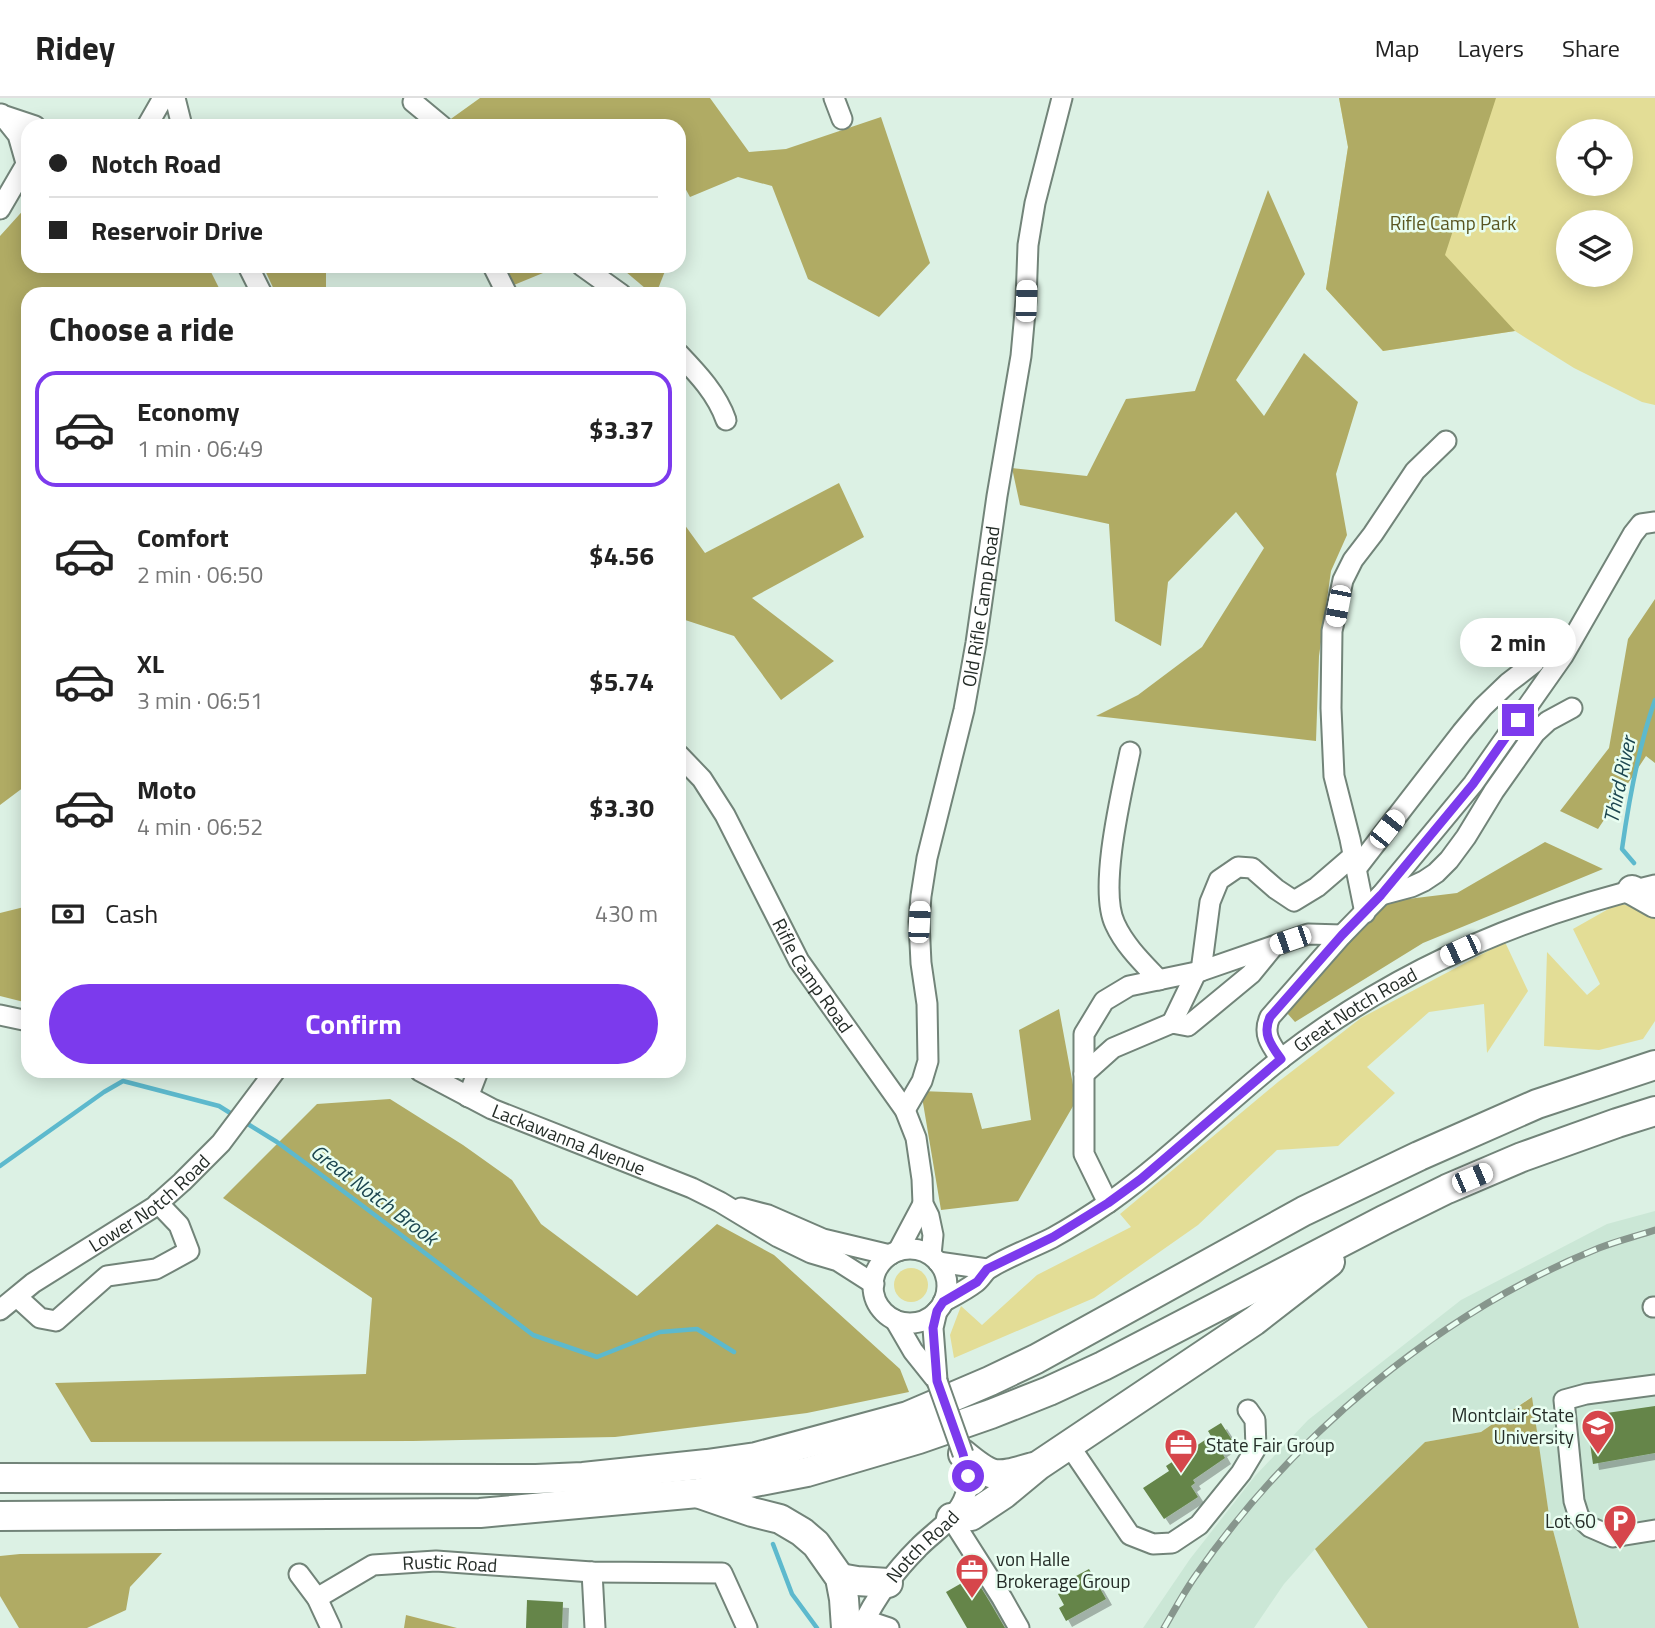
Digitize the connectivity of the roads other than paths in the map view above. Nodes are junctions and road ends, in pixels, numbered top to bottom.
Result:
1 (163, 98) edge
2 (175, 98) edge
3 (834, 98) edge
4 (1062, 98) edge
5 (412, 100) edge
6 (1, 114) edge
7 (151, 119) edge
8 (180, 119) edge
9 (422, 119) edge
10 (434, 119) edge
11 (842, 119) dead end
12 (21, 121) edge
13 (21, 144) edge
14 (21, 172) edge
15 (0, 209) edge
16 (592, 273) edge
17 (611, 287) edge
18 (686, 362) edge
19 (726, 420) dead end
20 (1446, 441) dead end
21 (1655, 522) edge
22 (1534, 663) dead end
23 (1572, 708) dead end
24 (1130, 752) dead end
25 (686, 762) edge
26 (1355, 862) junction
27 (1647, 893) edge
28 (1381, 895) junction
29 (1365, 913) junction
30 (1342, 935) junction
31 (1273, 947) junction
32 (1198, 972) junction
33 (1159, 980) junction
34 (0, 1015) edge
35 (21, 1020) edge
36 (1172, 1023) junction
37 (1655, 1052) edge
38 (1281, 1059) junction
39 (1655, 1065) edge
40 (1084, 1074) junction
41 (270, 1078) edge
42 (445, 1078) edge
43 (475, 1078) edge
44 (1608, 1080) junction
45 (468, 1097) junction
46 (905, 1110) junction
47 (1655, 1111) edge
48 (720, 1202) junction
49 (158, 1203) junction
50 (1108, 1203) junction
51 (923, 1204) junction
52 (1384, 1220) junction
53 (894, 1253) junction
54 (935, 1259) junction
55 (987, 1269) junction
56 (874, 1284) junction
57 (17, 1297) junction
58 (940, 1306) junction
59 (0, 1311) edge
60 (895, 1320) junction
61 (937, 1381) junction
62 (1655, 1385) edge
63 (1248, 1409) dead end
64 (1069, 1445) junction
65 (963, 1454) junction
66 (1039, 1465) junction
67 (0, 1478) edge
68 (698, 1493) junction
69 (0, 1516) edge
70 (951, 1518) junction
71 (1655, 1530) edge
72 (592, 1572) junction
73 (299, 1574) dead end
74 (840, 1578) junction
75 (888, 1583) junction
76 (317, 1598) junction
77 (858, 1625) edge
78 (331, 1628) edge
79 (595, 1628) edge
80 (747, 1628) edge
81 (889, 1628) edge
82 (1019, 1628) edge

1 - 7 street
2 - 8 street
3 - 11 street
4 - 46 street, Old Rifle Camp Road
5 - 9 street
5 - 10 street
6 - 12 street
6 - 13 street
14 - 15 street
16 - 17 street
18 - 19 street
20 - 26 street
21 - 28 street
22 - 26 street
23 - 28 street
24 - 33 street
25 - 46 street, Rifle Camp Road
26 - 29 street
26 - 32 street
27 - 38 street, Great Notch Road
28 - 29 street
29 - 30 street
30 - 31 street
30 - 38 street
31 - 32 street
31 - 36 street
32 - 33 street
32 - 36 street
33 - 40 street
34 - 35 street
36 - 40 street
37 - 44 highway
38 - 50 street, Great Notch Road
39 - 44 highway
40 - 50 street
41 - 49 street, Lower Notch Road
42 - 45 street, Lackawanna Avenue
43 - 45 street
44 - 67 highway
45 - 48 street, Lackawanna Avenue
46 - 51 street, Rifle Camp Road
47 - 52 highway
48 - 53 street, Lackawanna Avenue
48 - 56 street, Lackawanna Avenue
49 - 57 street, Lower Notch Road
49 - 57 street
50 - 55 street, Great Notch Road
51 - 53 street
51 - 54 street, Rifle Camp Road
52 - 64 highway
52 - 68 highway
53 - 54 street
53 - 56 street
54 - 55 street
54 - 58 street
55 - 58 street, Great Notch Road
56 - 60 street
57 - 59 street, Lower Notch Road
58 - 60 street
58 - 61 street, Notch Road
60 - 61 street, Notch Road
61 - 65 street, Notch Road, bridge
62 - 71 street
63 - 64 street
64 - 66 highway
65 - 66 highway
65 - 70 street, Notch Road
66 - 70 highway
68 - 69 highway
68 - 74 highway
70 - 75 street, Notch Road
70 - 82 street
72 - 76 street, Rustic Road
72 - 79 street
72 - 80 street, Rustic Road
73 - 76 street
74 - 75 highway
74 - 77 highway
75 - 77 street, Notch Road
76 - 78 street
77 - 81 street

